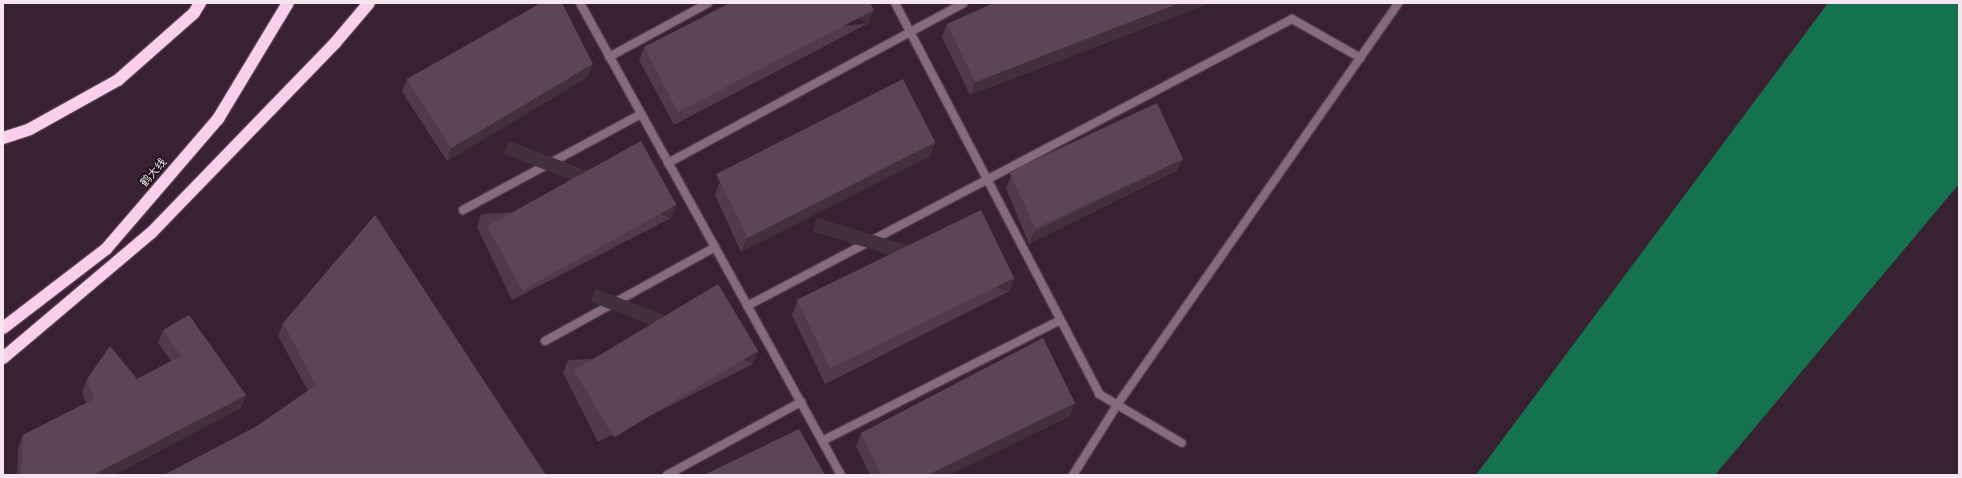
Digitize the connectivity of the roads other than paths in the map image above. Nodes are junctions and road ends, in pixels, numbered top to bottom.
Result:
1 (200, 3) edge
2 (288, 3) edge
3 (369, 3) edge
4 (580, 3) edge
5 (708, 3) edge
6 (895, 3) edge
7 (964, 3) edge
8 (1399, 3) edge
9 (909, 31) junction
10 (609, 57) junction
11 (1361, 58) junction
12 (641, 114) junction
13 (3, 138) edge
14 (668, 163) junction
15 (986, 179) junction
16 (464, 210) dead end
17 (715, 247) junction
18 (747, 306) junction
19 (1060, 320) junction
20 (3, 328) edge
21 (544, 341) dead end
22 (3, 358) edge
23 (801, 402) junction
24 (1117, 405) junction
25 (822, 441) junction
26 (1182, 443) dead end
27 (667, 475) edge
28 (841, 475) edge
29 (1073, 475) edge

1 - 13 highway
2 - 20 highway, 鹤大线
3 - 22 highway
4 - 10 street
5 - 10 street
6 - 9 street
7 - 9 street
8 - 11 street
9 - 14 street
9 - 15 street
10 - 12 street
11 - 15 street
11 - 24 street
12 - 14 street
12 - 16 street
14 - 17 street
15 - 18 street
15 - 19 street
17 - 18 street
17 - 21 street
18 - 23 street
19 - 24 street
19 - 25 street
23 - 25 street
23 - 27 street
24 - 26 street
24 - 29 street
25 - 28 street

